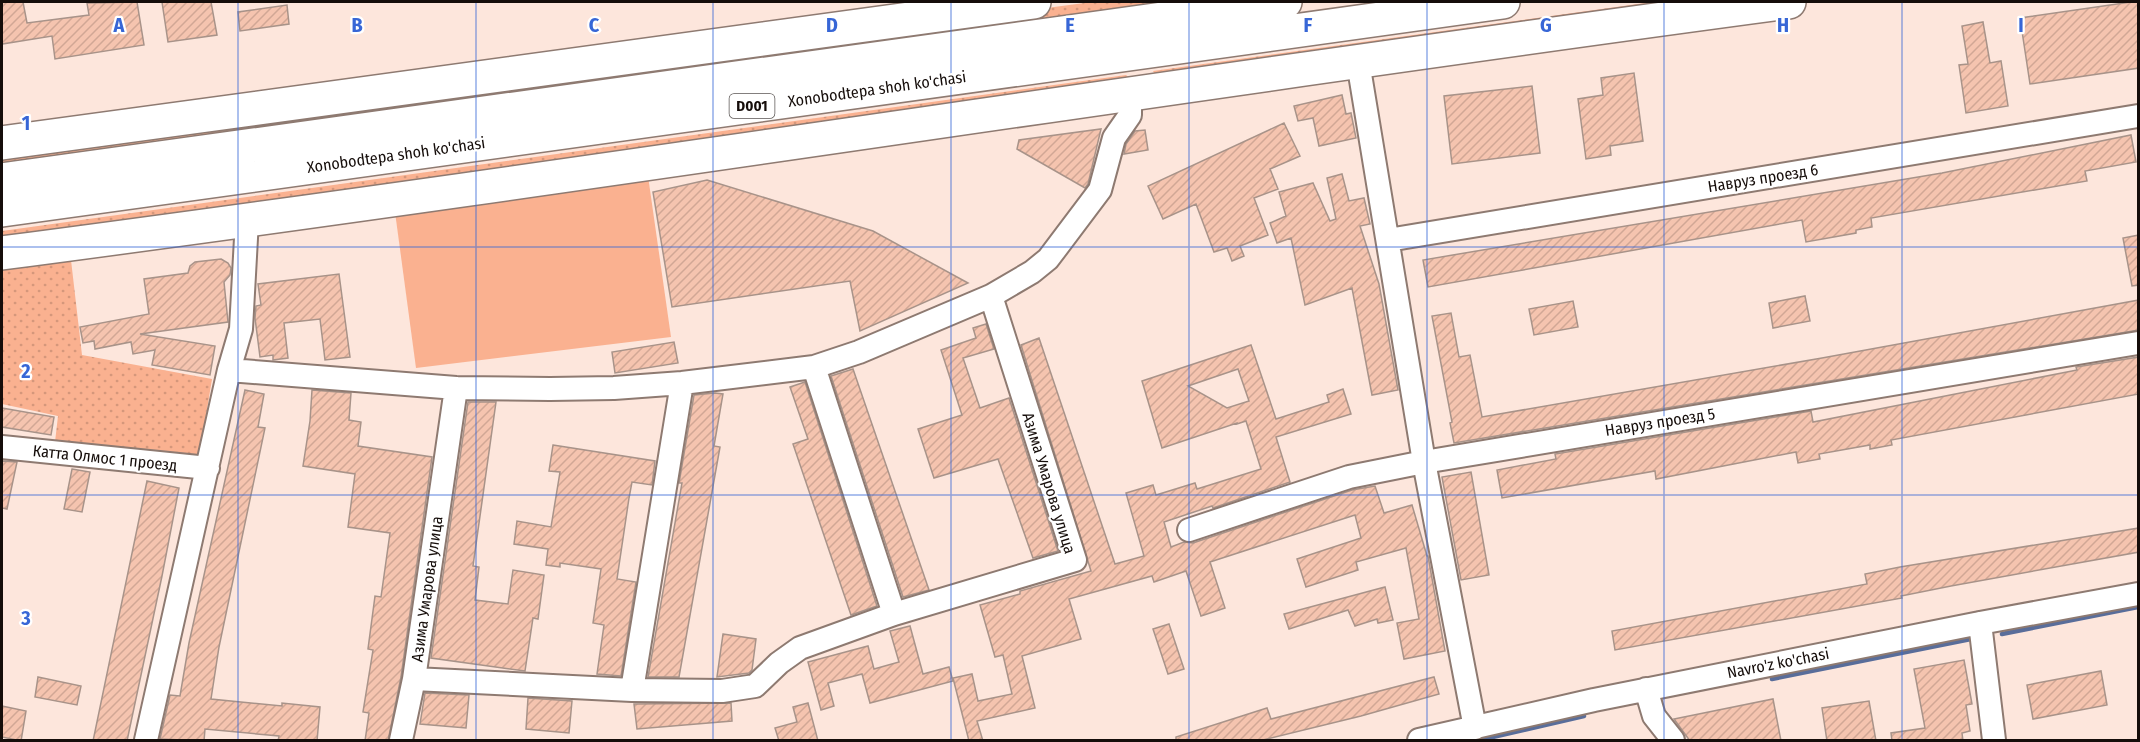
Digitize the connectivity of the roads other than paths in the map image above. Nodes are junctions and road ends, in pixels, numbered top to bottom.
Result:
1 (1034, 2) edge
2 (1285, 2) edge
3 (1503, 2) edge
4 (1789, 2) edge
5 (926, 17) junction
6 (979, 44) junction
7 (1115, 56) junction
8 (1358, 62) junction
9 (1145, 92) junction
10 (2139, 116) edge
11 (2, 143) edge
12 (2, 180) edge
13 (2, 210) edge
14 (246, 220) junction
15 (1388, 240) junction
16 (2, 253) edge
17 (991, 296) junction
18 (2139, 343) edge
19 (814, 367) junction
20 (229, 370) junction
21 (682, 383) junction
22 (456, 388) junction
23 (2, 447) edge
24 (1424, 462) junction
25 (208, 468) junction
26 (1189, 530) dead end
27 (2139, 594) edge
28 (894, 614) junction
29 (1980, 623) junction
30 (414, 679) junction
31 (1646, 689) junction
32 (633, 690) junction
33 (1474, 728) junction
34 (146, 741) edge
35 (401, 741) edge
36 (1419, 741) edge
37 (1673, 741) edge
38 (1994, 741) edge

1 - 5 highway
2 - 6 highway, Xonobodtepa shoh ko'chasi / D001
3 - 7 highway, Xonobodtepa shoh ko'chasi / D001
4 - 8 highway
5 - 6 highway
5 - 11 highway
6 - 12 highway, Xonobodtepa shoh ko'chasi / D001
7 - 9 highway
7 - 13 highway, Xonobodtepa shoh ko'chasi / D001
8 - 9 highway
8 - 15 street
9 - 14 highway
9 - 17 street
10 - 15 street, Навруз проезд 6
14 - 16 highway
14 - 20 street
15 - 24 street
17 - 19 street
17 - 28 street, Азима Умарова улица
18 - 24 street, Навруз проезд 5
19 - 21 street
19 - 28 street
20 - 22 street
20 - 25 street
21 - 22 street
21 - 32 street
22 - 30 street, Азима Умарова улица
23 - 25 street, Катта Олмос 1 проезд
24 - 26 street, Навруз проезд 5
24 - 33 street
25 - 34 street
27 - 29 street, Navro'z ko'chasi
28 - 32 street, Азима Умарова улица
29 - 31 street, Navro'z ko'chasi
29 - 38 street
30 - 32 street, Азима Умарова улица
30 - 35 street
31 - 33 street, Navro'z ko'chasi
31 - 37 street
33 - 36 street, Navro'z ko'chasi

